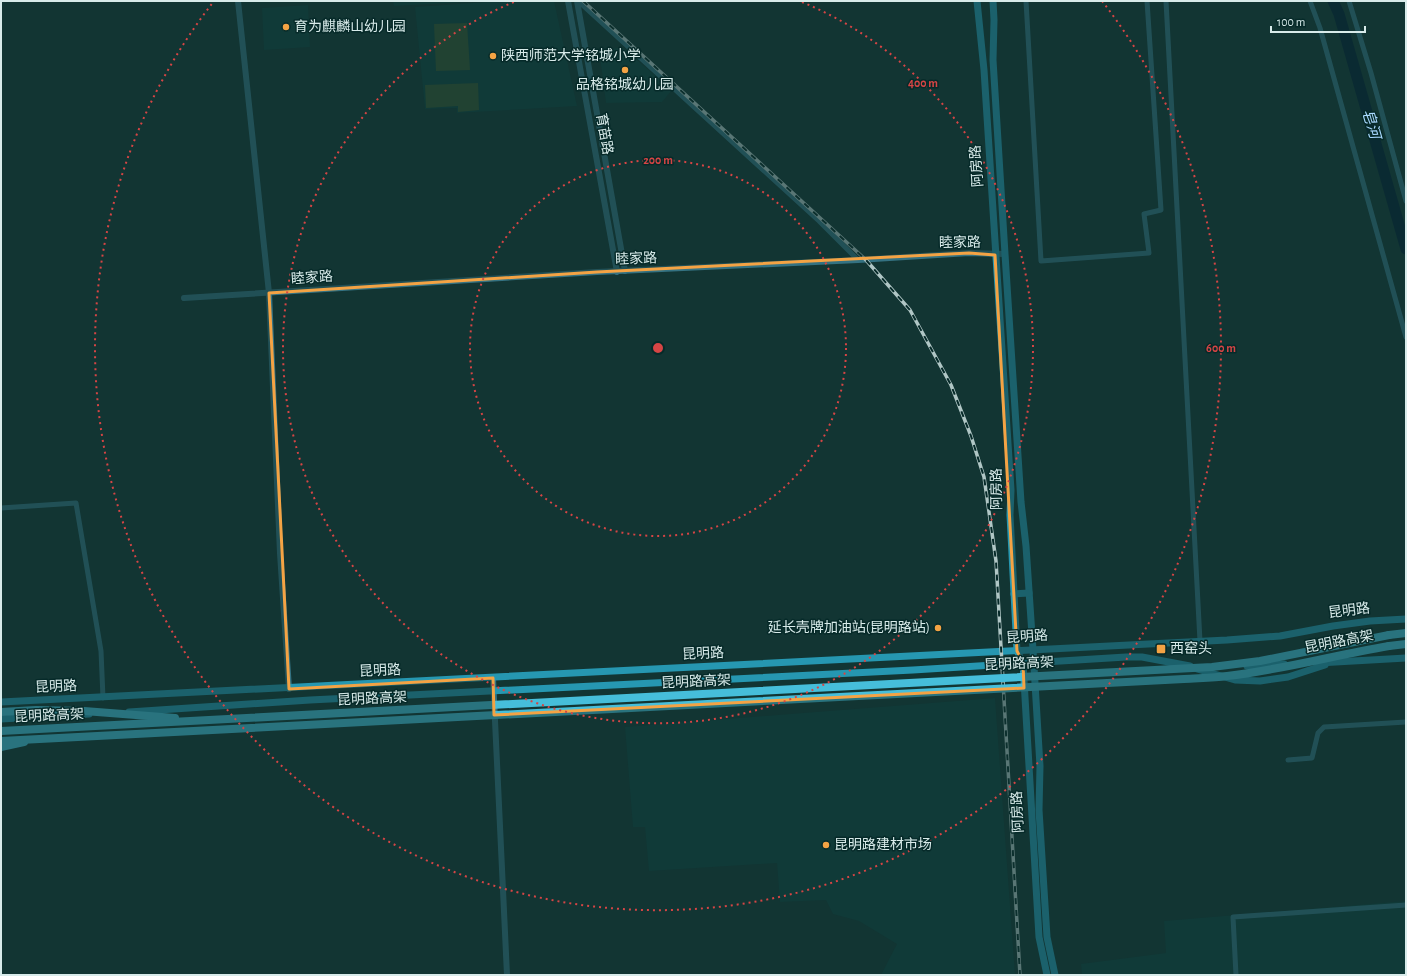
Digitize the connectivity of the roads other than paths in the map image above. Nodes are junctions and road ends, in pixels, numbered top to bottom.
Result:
1 (238, 1) edge
2 (568, 1) edge
3 (577, 1) edge
4 (977, 1) edge
5 (993, 1) edge
6 (1026, 1) edge
7 (1147, 1) edge
8 (1166, 1) edge
9 (1310, 1) edge
10 (1349, 1) edge
11 (1406, 201) edge
12 (1005, 254) junction
13 (996, 255) junction
14 (858, 260) junction
15 (625, 271) junction
16 (617, 272) junction
17 (269, 293) junction
18 (184, 298) dead end
19 (1406, 338) edge
20 (1, 508) edge
21 (1030, 593) junction
22 (1014, 594) junction
23 (1406, 620) edge
24 (1406, 633) edge
25 (1200, 641) junction
26 (1406, 644) edge
27 (1033, 650) junction
28 (1017, 651) junction
29 (1406, 658) edge
30 (1341, 661) junction
31 (1034, 662) junction
32 (1022, 663) junction
33 (1190, 666) junction
34 (493, 678) junction
35 (289, 689) junction
36 (493, 692) junction
37 (103, 698) junction
38 (1, 702) edge
39 (1, 712) edge
40 (1, 719) edge
41 (202, 721) junction
42 (1406, 722) edge
43 (1, 731) edge
44 (41, 739) junction
45 (1, 741) edge
46 (1, 747) edge
47 (1288, 760) dead end
48 (1406, 905) edge
49 (508, 975) edge
50 (1047, 975) edge
51 (1055, 975) edge
52 (1236, 975) edge

1 - 17 street
2 - 16 street, 育苗路
3 - 14 street
3 - 15 street, 育苗路
4 - 13 main road, 阿房路
5 - 12 main road, 阿房路
6 - 7 street
8 - 25 street
9 - 19 street
10 - 11 street
12 - 13 street, 睦家路
12 - 21 main road, 阿房路
13 - 14 street, 睦家路
13 - 22 main road, 阿房路
14 - 15 street, 睦家路
15 - 16 street, 睦家路
16 - 17 street, 睦家路
17 - 18 street, 睦家路
17 - 35 street
20 - 37 street
21 - 22 main road
21 - 27 main road, 阿房路
22 - 28 main road, 阿房路
23 - 25 main road, 昆明路
24 - 41 highway, 昆明路高架, bridge
25 - 27 main road, 昆明路
26 - 44 highway, 昆明路高架, bridge
27 - 28 main road, 昆明路
27 - 31 main road, 阿房路
28 - 32 main road, 阿房路
28 - 34 main road, 昆明路
29 - 30 main road, 昆明路
30 - 33 main road, 昆明路
30 - 33 main road
31 - 32 main road, 昆明路
31 - 33 main road, 昆明路
31 - 51 main road, 阿房路
32 - 36 main road, 昆明路
32 - 50 main road, 阿房路
34 - 35 main road, 昆明路
34 - 36 street
35 - 37 main road, 昆明路
36 - 40 main road, 昆明路
36 - 49 street
37 - 38 main road, 昆明路
39 - 41 highway, bridge
41 - 43 highway, 昆明路高架, bridge
42 - 47 street
44 - 45 highway, 昆明路高架, bridge
44 - 46 highway, bridge
48 - 52 street

